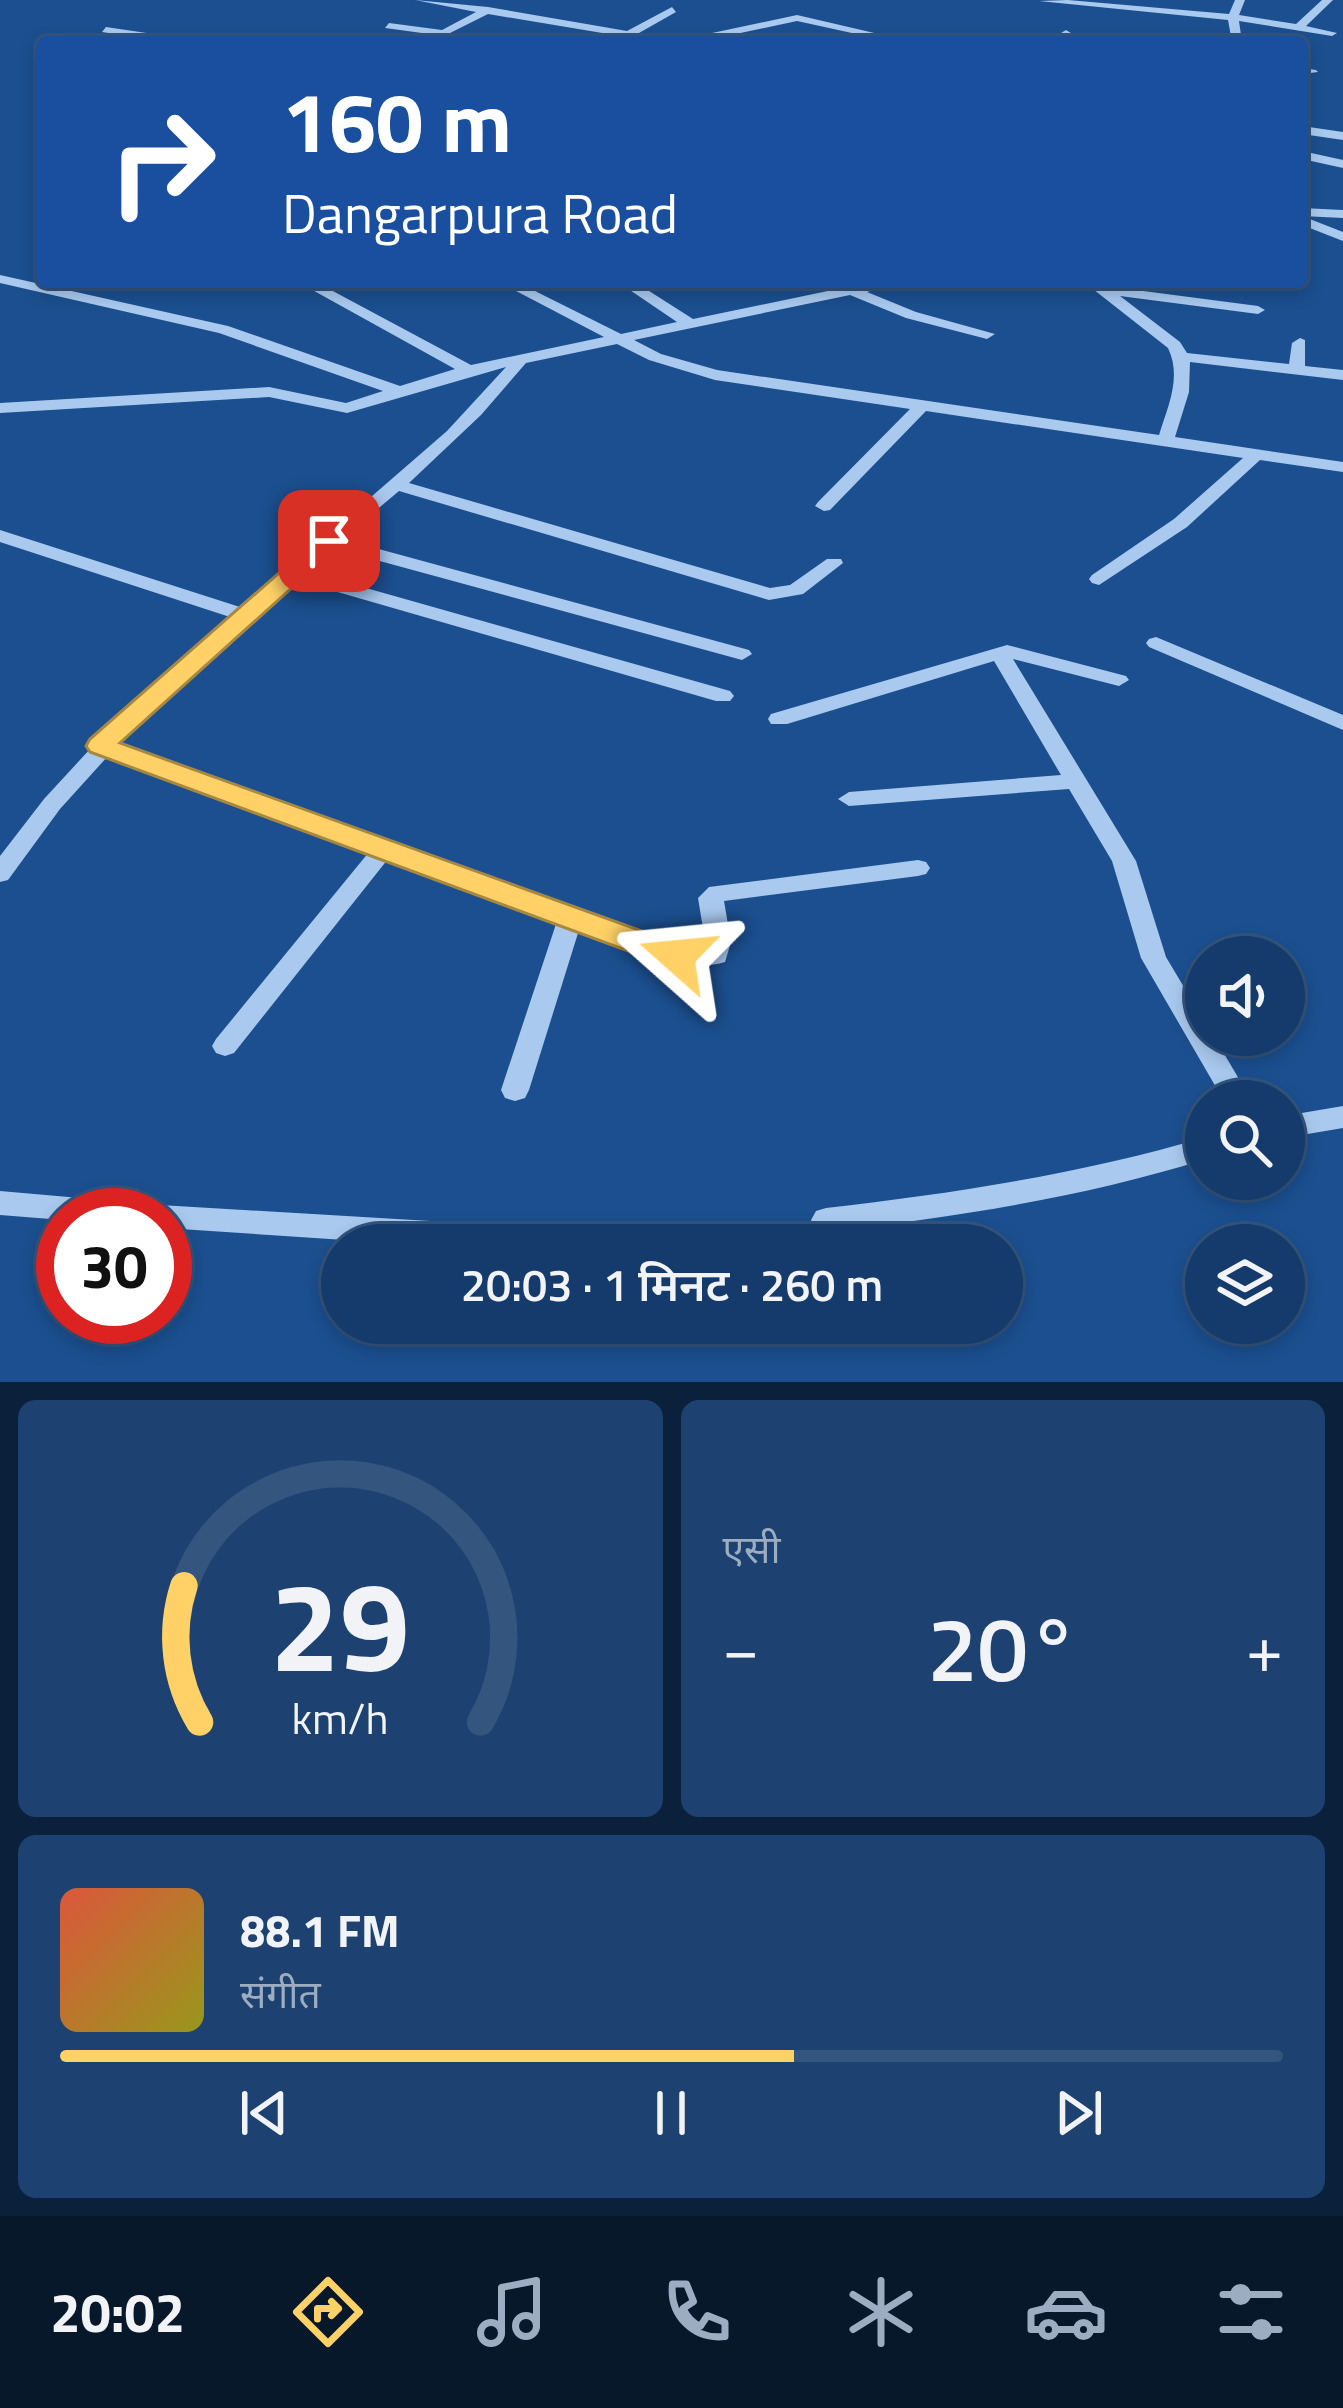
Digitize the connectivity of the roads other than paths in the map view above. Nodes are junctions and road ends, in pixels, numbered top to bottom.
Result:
1 (420, 0) edge
2 (1240, 0) edge
3 (1328, 0) edge
4 (1044, 2) edge
5 (461, 3) edge
6 (488, 10) junction
7 (672, 10) dead end
8 (1233, 17) junction
9 (389, 26) dead end
10 (1299, 27) junction
11 (106, 30) dead end
12 (1337, 32) edge
13 (638, 34) junction
14 (151, 36) edge
15 (628, 36) edge
16 (648, 36) edge
17 (708, 36) edge
18 (880, 36) edge
19 (1236, 36) edge
20 (1308, 40) edge
21 (1308, 131) edge
22 (1343, 136) edge
23 (1308, 156) edge
24 (1343, 164) edge
25 (1343, 214) edge
26 (1308, 216) edge
27 (1308, 219) edge
28 (1343, 236) edge
29 (0, 279) edge
30 (36, 287) edge
31 (41, 288) edge
32 (316, 288) edge
33 (518, 288) edge
34 (634, 288) edge
35 (866, 288) edge
36 (1101, 288) edge
37 (1111, 288) edge
38 (853, 291) junction
39 (1258, 310) dead end
40 (689, 323) junction
41 (987, 334) dead end
42 (620, 338) junction
43 (1300, 343) dead end
44 (1183, 357) junction
45 (518, 364) junction
46 (469, 370) junction
47 (1296, 370) junction
48 (1343, 375) edge
49 (401, 392) junction
50 (922, 406) junction
51 (0, 408) edge
52 (1166, 440) junction
53 (1254, 456) junction
54 (1343, 467) edge
55 (398, 485) junction
56 (824, 506) dead end
57 (0, 536) edge
58 (329, 541) junction
59 (834, 562) dead end
60 (294, 573) junction
61 (1099, 579) dead end
62 (247, 616) junction
63 (1156, 643) dead end
64 (999, 652) junction
65 (742, 654) dead end
66 (1119, 680) dead end
67 (723, 696) dead end
68 (778, 719) dead end
69 (1343, 723) edge
70 (100, 746) junction
71 (1076, 781) junction
72 (849, 799) dead end
73 (0, 826) edge
74 (26, 835) junction
75 (383, 850) junction
76 (917, 868) dead end
77 (0, 874) edge
78 (570, 919) junction
79 (225, 1046) dead end
80 (1226, 1080) edge
81 (515, 1090) dead end
82 (1343, 1117) edge
83 (1305, 1123) edge
84 (1185, 1155) edge
85 (0, 1203) edge
86 (36, 1206) edge
87 (192, 1218) edge
88 (826, 1220) dead end
89 (321, 1226) edge

1 - 5 street
2 - 8 street
3 - 10 street
4 - 8 street
5 - 6 street
6 - 9 street
6 - 13 street
7 - 13 street
8 - 10 street
8 - 19 street
10 - 12 street
11 - 14 street
12 - 20 street
13 - 15 street
13 - 16 street
17 - 18 street
21 - 22 street
23 - 24 street
25 - 26 street
27 - 28 street
29 - 30 street
31 - 49 street
32 - 46 street
33 - 42 street
34 - 40 street
35 - 38 street
36 - 44 street
37 - 39 street
38 - 40 street
38 - 41 street
40 - 42 street
42 - 45 street
42 - 50 street
43 - 47 street
44 - 47 street
44 - 52 street
45 - 46 street
45 - 55 street
46 - 49 street
47 - 48 street
49 - 51 street
50 - 52 street
50 - 56 street
52 - 53 street
53 - 54 street
53 - 61 street
55 - 58 street
55 - 59 street
57 - 62 street
58 - 60 street
58 - 65 street
60 - 62 street
60 - 67 street
62 - 70 street
63 - 69 street
64 - 66 street
64 - 68 street
64 - 71 street
70 - 74 street
70 - 75 street
71 - 72 street
71 - 80 street
73 - 74 street
74 - 77 street
75 - 78 street
75 - 79 street
76 - 78 street
78 - 81 street
82 - 83 street
84 - 88 street
85 - 86 street
87 - 89 street

